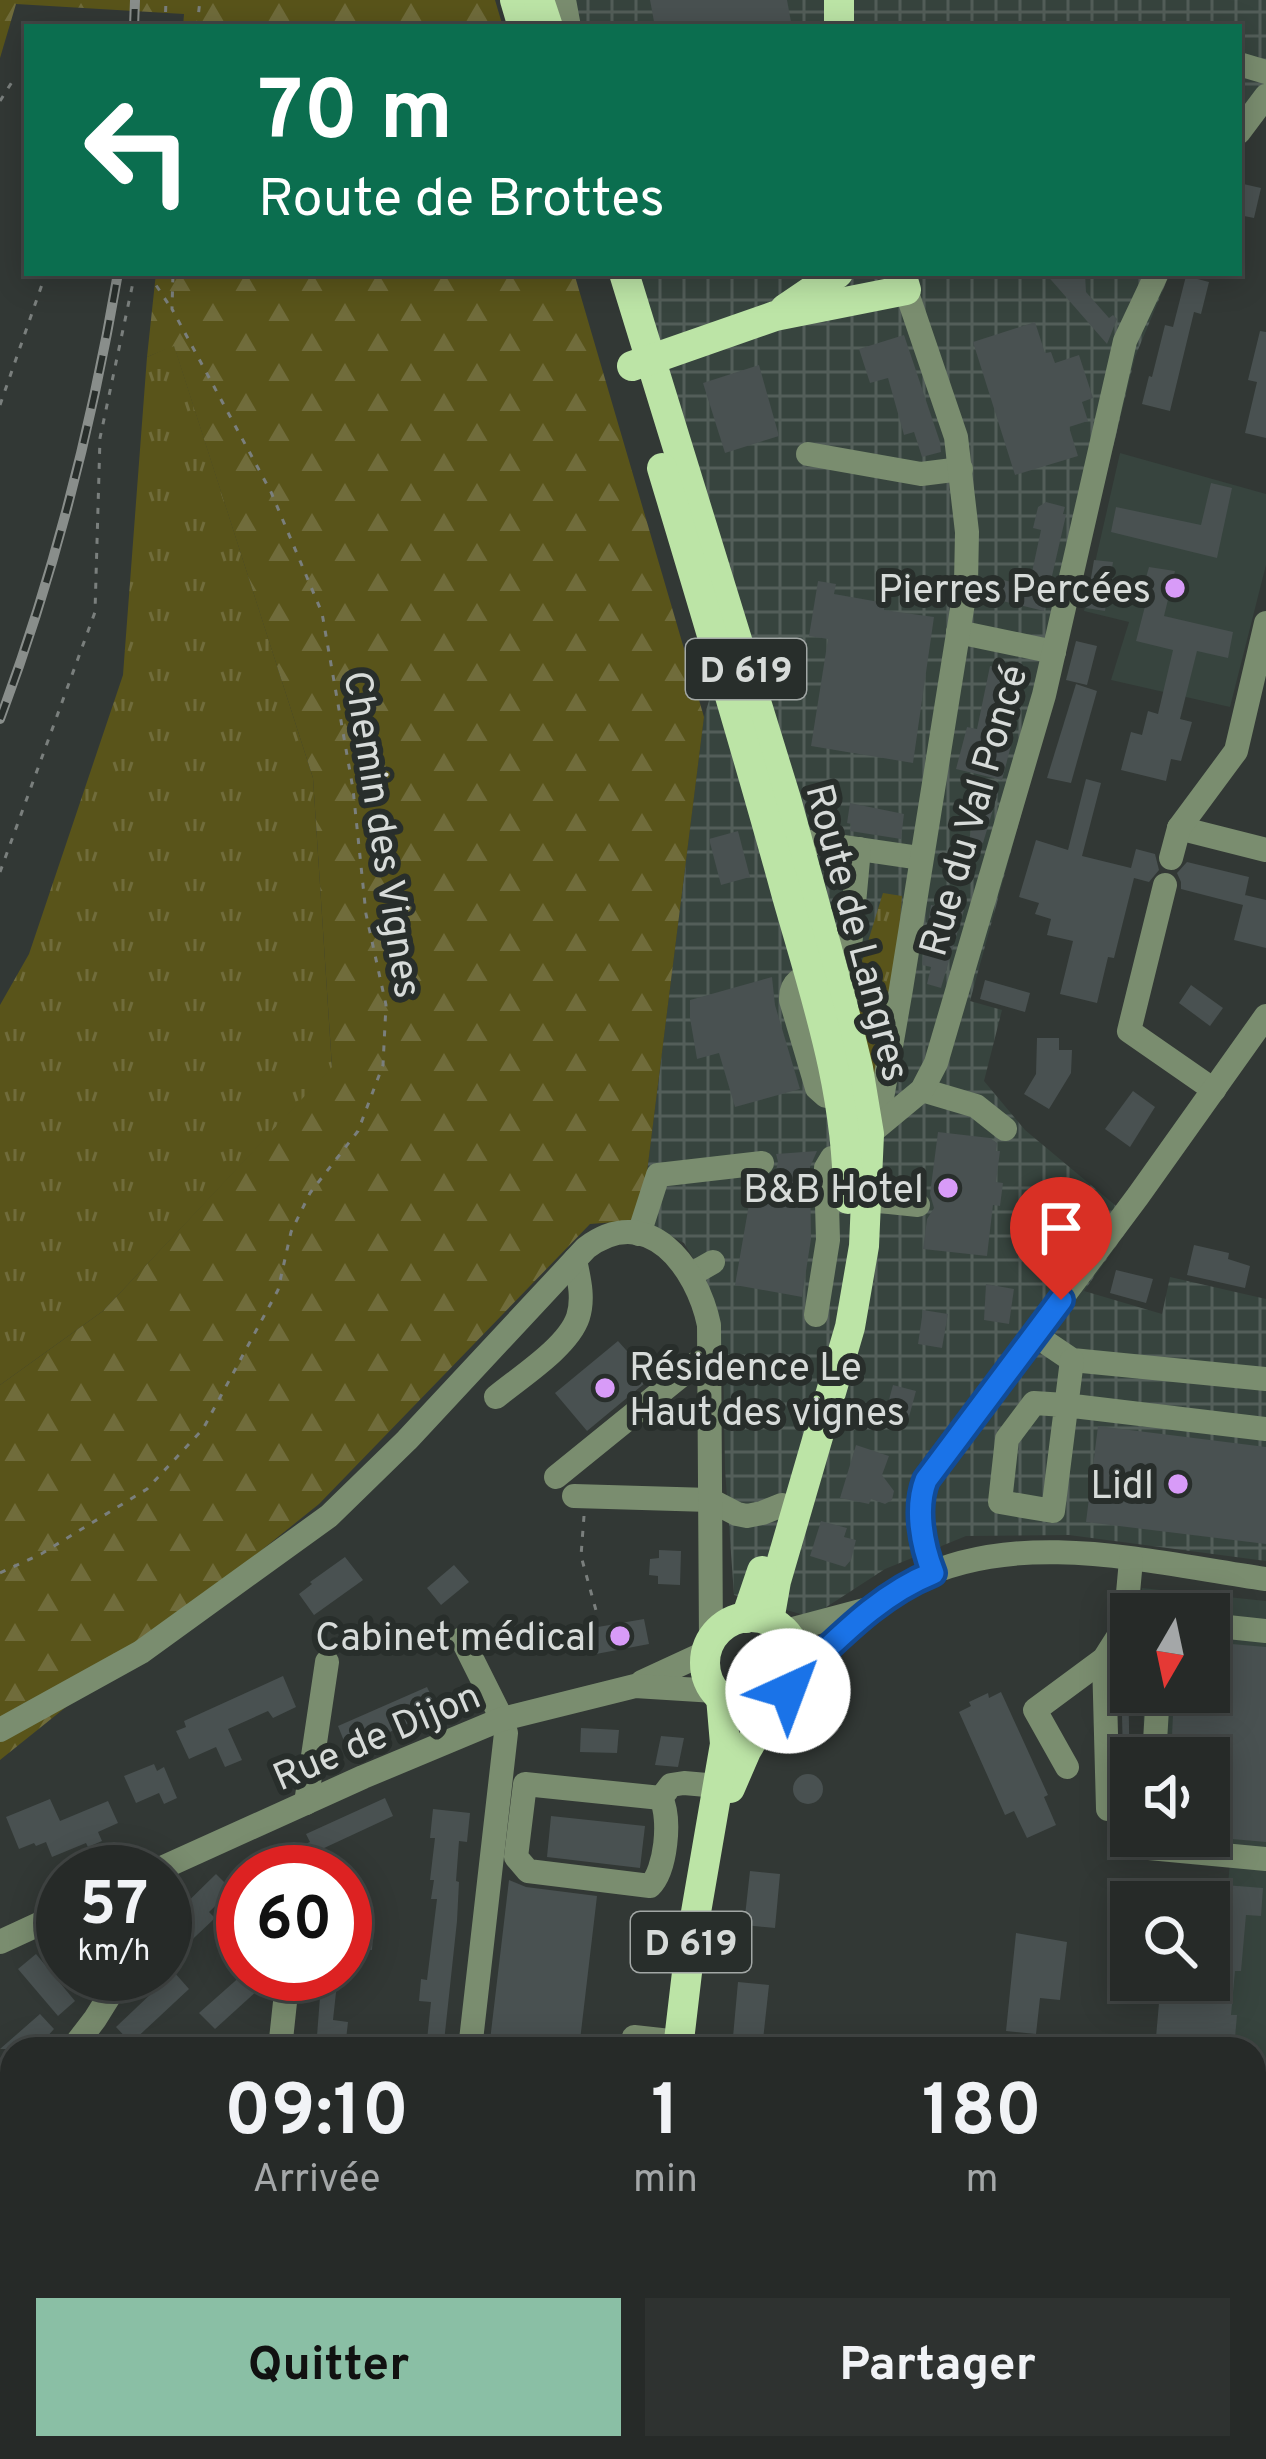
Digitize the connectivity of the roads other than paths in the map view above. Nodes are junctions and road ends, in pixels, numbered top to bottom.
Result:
1 (1266, 96) edge
2 (1242, 128) edge
3 (603, 276) edge
4 (625, 276) edge
5 (834, 276) edge
6 (1156, 276) edge
7 (904, 282) edge
8 (775, 316) junction
9 (641, 363) junction
10 (808, 454) dead end
11 (961, 469) junction
12 (685, 545) junction
13 (1266, 623) edge
14 (958, 632) junction
15 (738, 644) junction
16 (1054, 652) junction
17 (1179, 828) junction
18 (797, 840) junction
19 (859, 850) junction
20 (1266, 850) edge
21 (920, 857) junction
22 (1172, 858) dead end
23 (1165, 885) dead end
24 (821, 972) junction
25 (834, 1015) junction
26 (1266, 1016) edge
27 (838, 1085) junction
28 (922, 1090) junction
29 (1214, 1090) junction
30 (1005, 1129) dead end
31 (862, 1149) junction
32 (762, 1162) dead end
33 (858, 1199) junction
34 (918, 1205) dead end
35 (639, 1234) junction
36 (575, 1260) junction
37 (816, 1315) dead end
38 (1035, 1334) junction
39 (709, 1354) junction
40 (1072, 1360) junction
41 (1266, 1378) edge
42 (496, 1397) dead end
43 (1266, 1429) edge
44 (710, 1500) junction
45 (782, 1505) junction
46 (1131, 1560) junction
47 (933, 1573) junction
48 (1266, 1579) edge
49 (711, 1587) junction
50 (872, 1607) junction
51 (759, 1623) junction
52 (1230, 1627) edge
53 (1266, 1631) edge
54 (462, 1639) dead end
55 (709, 1647) junction
56 (1104, 1659) junction
57 (327, 1662) dead end
58 (795, 1679) junction
59 (635, 1686) junction
60 (718, 1694) junction
61 (774, 1703) junction
62 (502, 1719) junction
63 (0, 1730) edge
64 (1067, 1767) dead end
65 (718, 1786) junction
66 (661, 1798) junction
67 (306, 1803) junction
68 (1108, 1809) dead end
69 (710, 1835) junction
70 (192, 1854) edge
71 (1230, 1856) edge
72 (1266, 1859) edge
73 (36, 1925) edge
74 (0, 1942) edge
75 (690, 1947) junction
76 (734, 1951) dead end
77 (106, 2001) edge
78 (285, 2001) edge
79 (81, 2037) edge
80 (281, 2037) edge
81 (471, 2037) edge
82 (679, 2037) edge

1 - 2 street
3 - 9 main road, D 619
4 - 9 main road, Route de Langres / D 619
5 - 8 main road
6 - 16 street, Rue du Val Poncé
7 - 8 main road
7 - 11 street
8 - 9 main road
9 - 12 main road, D 619
9 - 15 main road, Route de Langres / D 619
10 - 11 street
11 - 14 street
12 - 15 street
12 - 24 main road, D 619
13 - 17 street
14 - 16 street
14 - 21 street
15 - 18 main road, Route de Langres / D 619
16 - 28 street, Rue du Val Poncé
17 - 20 street
17 - 22 street
18 - 19 street
18 - 24 main road, Route de Langres / D 619
19 - 21 street
19 - 25 street
21 - 31 street
23 - 29 street
24 - 25 main road, Route de Langres / D 619
24 - 27 street
25 - 27 main road, D 619
25 - 31 main road, Route de Langres / D 619
26 - 29 street
27 - 31 main road, Route de Langres / D 619
28 - 30 street
28 - 31 street, Rue du Val Poncé
29 - 38 street
31 - 33 main road, Route de Langres / D 619
31 - 37 street
32 - 35 street
33 - 34 street
33 - 45 main road, Route de Langres / D 619
33 - 51 main road, Route de Langres / D 619
35 - 36 street
35 - 39 street
36 - 42 street
36 - 63 street
38 - 40 street
38 - 47 street
39 - 44 street
39 - 44 street
40 - 41 street
40 - 43 street
44 - 45 street
44 - 49 street
45 - 51 main road, Route de Langres / D 619
46 - 47 street
46 - 48 street
46 - 56 street
47 - 50 street
49 - 51 street
49 - 55 street
50 - 51 street
50 - 58 street
51 - 55 main road
51 - 58 main road
52 - 53 street
54 - 62 street
55 - 59 street, Rue de Dijon
55 - 60 main road
56 - 64 street
56 - 68 street
57 - 67 street
58 - 61 main road
59 - 60 street, Rue de Dijon
59 - 62 street, Rue de Dijon
60 - 61 main road
60 - 65 main road
61 - 69 main road, D 619
62 - 67 street, Rue de Dijon
62 - 81 street
65 - 66 street
65 - 69 main road
66 - 66 street
67 - 70 street, Rue de Dijon
69 - 75 main road, D 619
71 - 72 street
73 - 74 street
75 - 76 street
75 - 82 main road, D 619
77 - 79 street
78 - 80 street

